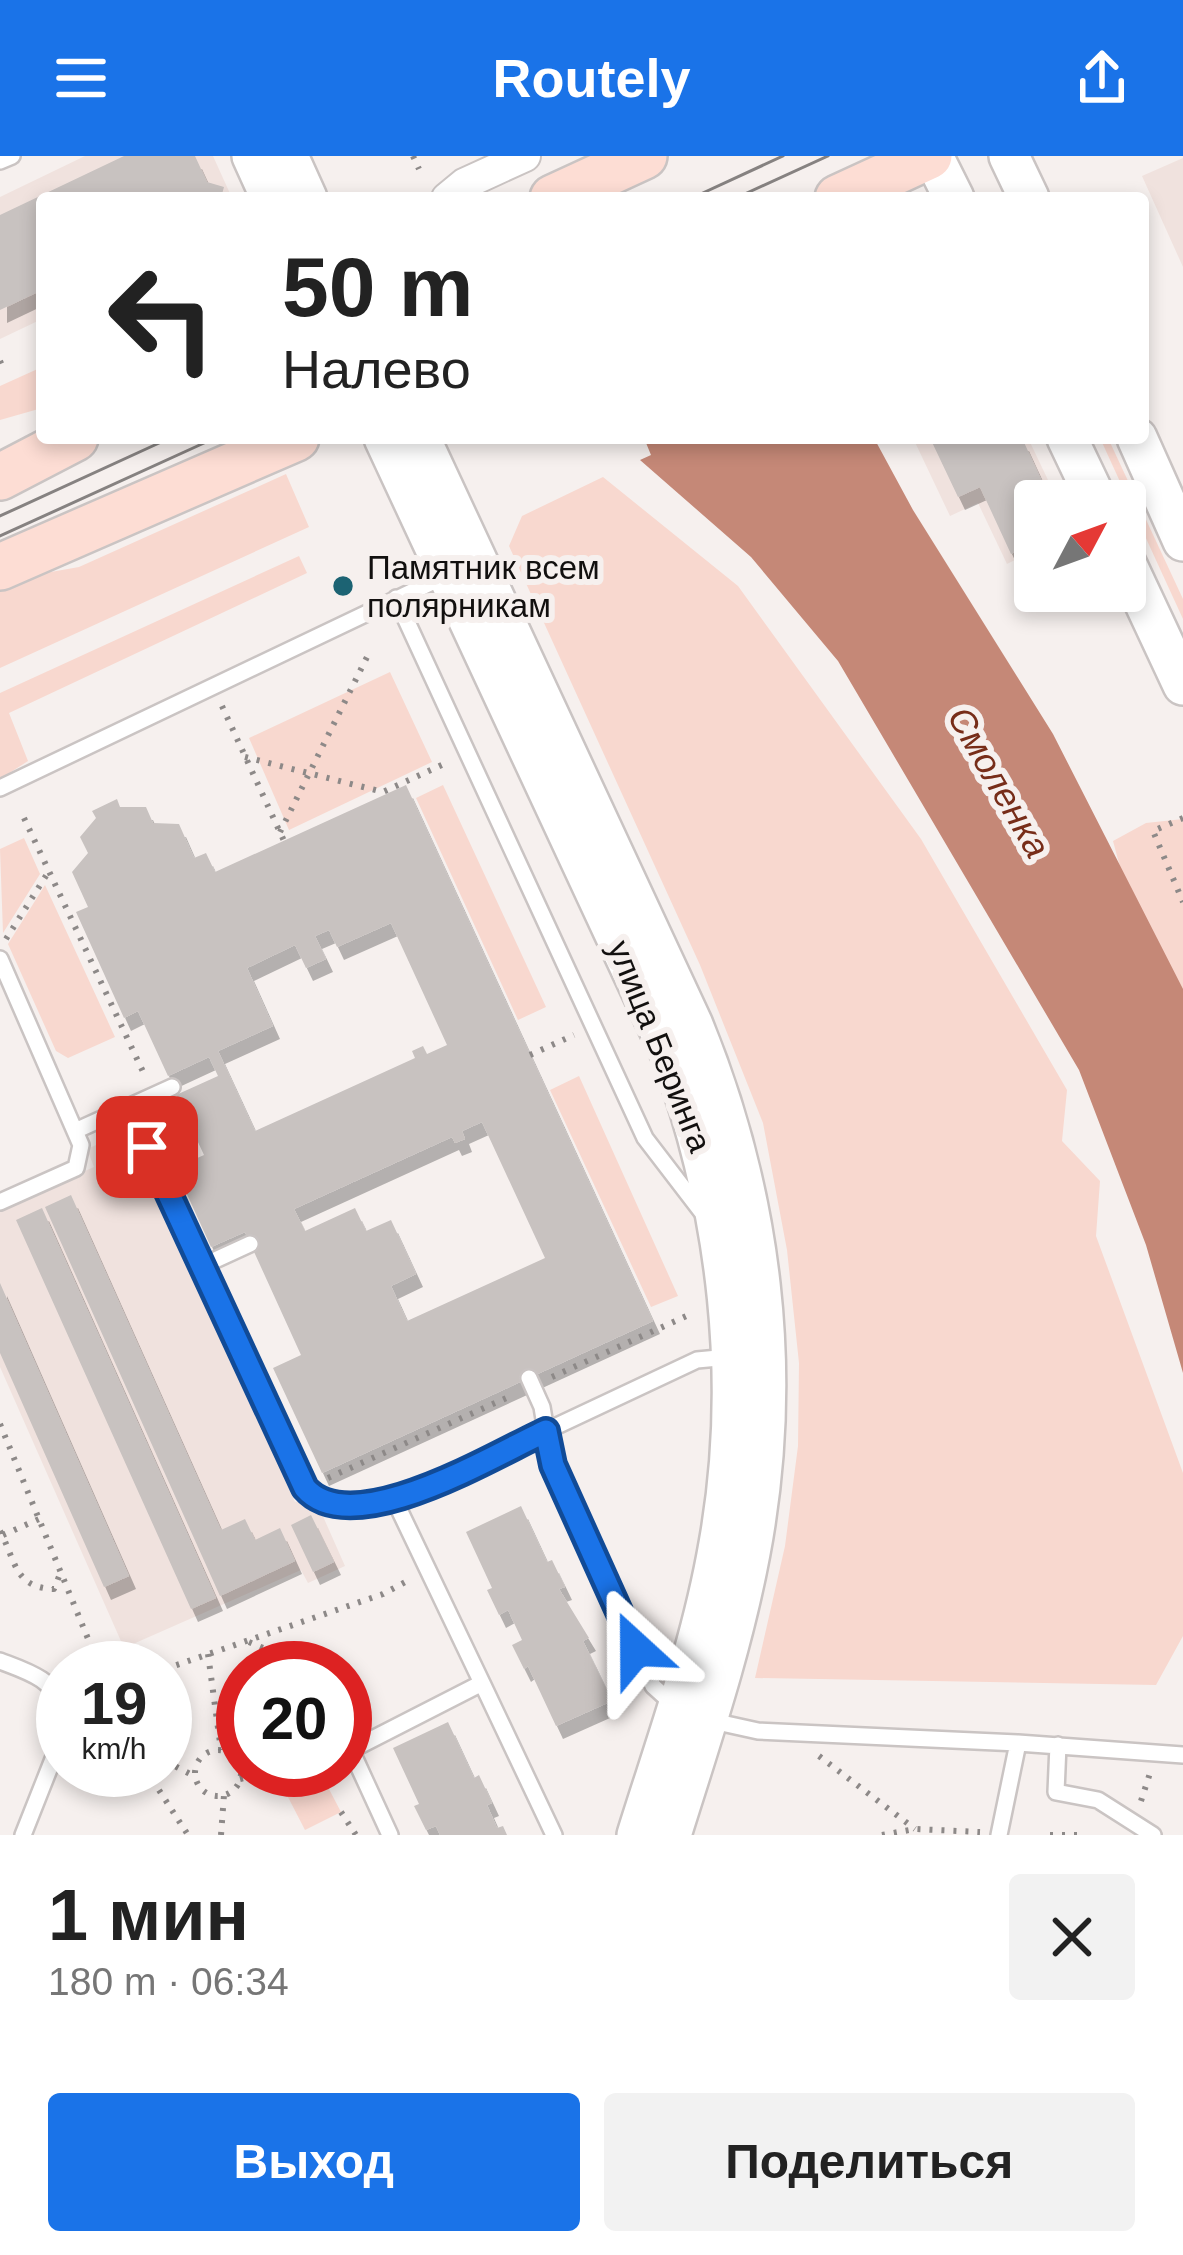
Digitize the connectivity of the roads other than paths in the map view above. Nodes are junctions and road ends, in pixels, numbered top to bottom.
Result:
1 (12, 156) edge
2 (252, 156) edge
3 (288, 156) edge
4 (644, 156) edge
5 (931, 156) edge
6 (1010, 156) edge
7 (520, 158) edge
8 (0, 161) edge
9 (268, 192) edge
10 (304, 192) edge
11 (454, 192) edge
12 (566, 192) edge
13 (851, 192) edge
14 (951, 192) edge
15 (1026, 192) edge
16 (282, 444) edge
17 (387, 444) edge
18 (423, 444) edge
19 (1070, 444) edge
20 (1140, 444) edge
21 (60, 445) edge
22 (0, 450) edge
23 (0, 478) edge
24 (1087, 480) edge
25 (1183, 541) edge
26 (0, 567) edge
27 (449, 574) junction
28 (396, 598) junction
29 (1146, 606) edge
30 (1183, 685) edge
31 (0, 788) edge
32 (0, 958) edge
33 (172, 1087) dead end
34 (128, 1107) junction
35 (75, 1131) junction
36 (0, 1202) edge
37 (719, 1234) junction
38 (250, 1244) dead end
39 (202, 1266) junction
40 (730, 1357) junction
41 (531, 1382) road end
42 (546, 1431) junction
43 (395, 1501) junction
44 (0, 1661) edge
45 (36, 1675) edge
46 (482, 1683) junction
47 (692, 1714) junction
48 (1018, 1743) junction
49 (1058, 1745) junction
50 (1183, 1755) edge
51 (37, 1797) edge
52 (22, 1835) edge
53 (390, 1835) edge
54 (554, 1835) edge
55 (637, 1835) edge
56 (671, 1835) edge
57 (998, 1835) edge
58 (1153, 1835) edge

1 - 8 lane
2 - 9 street
3 - 10 street
4 - 12 main road
5 - 13 main road
5 - 14 street
6 - 15 street
7 - 11 street
16 - 26 main road
17 - 27 street, улица Беринга
18 - 47 street, улица Беринга
19 - 24 street
20 - 25 street
21 - 22 street
21 - 23 main road
27 - 28 lane
27 - 37 street, улица Беринга
28 - 31 lane
28 - 37 lane
29 - 30 street
32 - 35 lane
33 - 34 lane
34 - 35 lane
34 - 39 lane
35 - 36 lane
37 - 40 street, улица Беринга
38 - 39 lane
39 - 43 lane
40 - 42 lane
40 - 47 street, улица Беринга
41 - 42 lane
42 - 43 lane
42 - 47 lane
43 - 46 lane
44 - 45 lane
46 - 53 lane
46 - 54 lane
47 - 48 lane
47 - 55 street, улица Беринга
47 - 56 street, улица Беринга
48 - 49 lane
48 - 57 lane
49 - 50 lane
49 - 58 lane
51 - 52 lane

